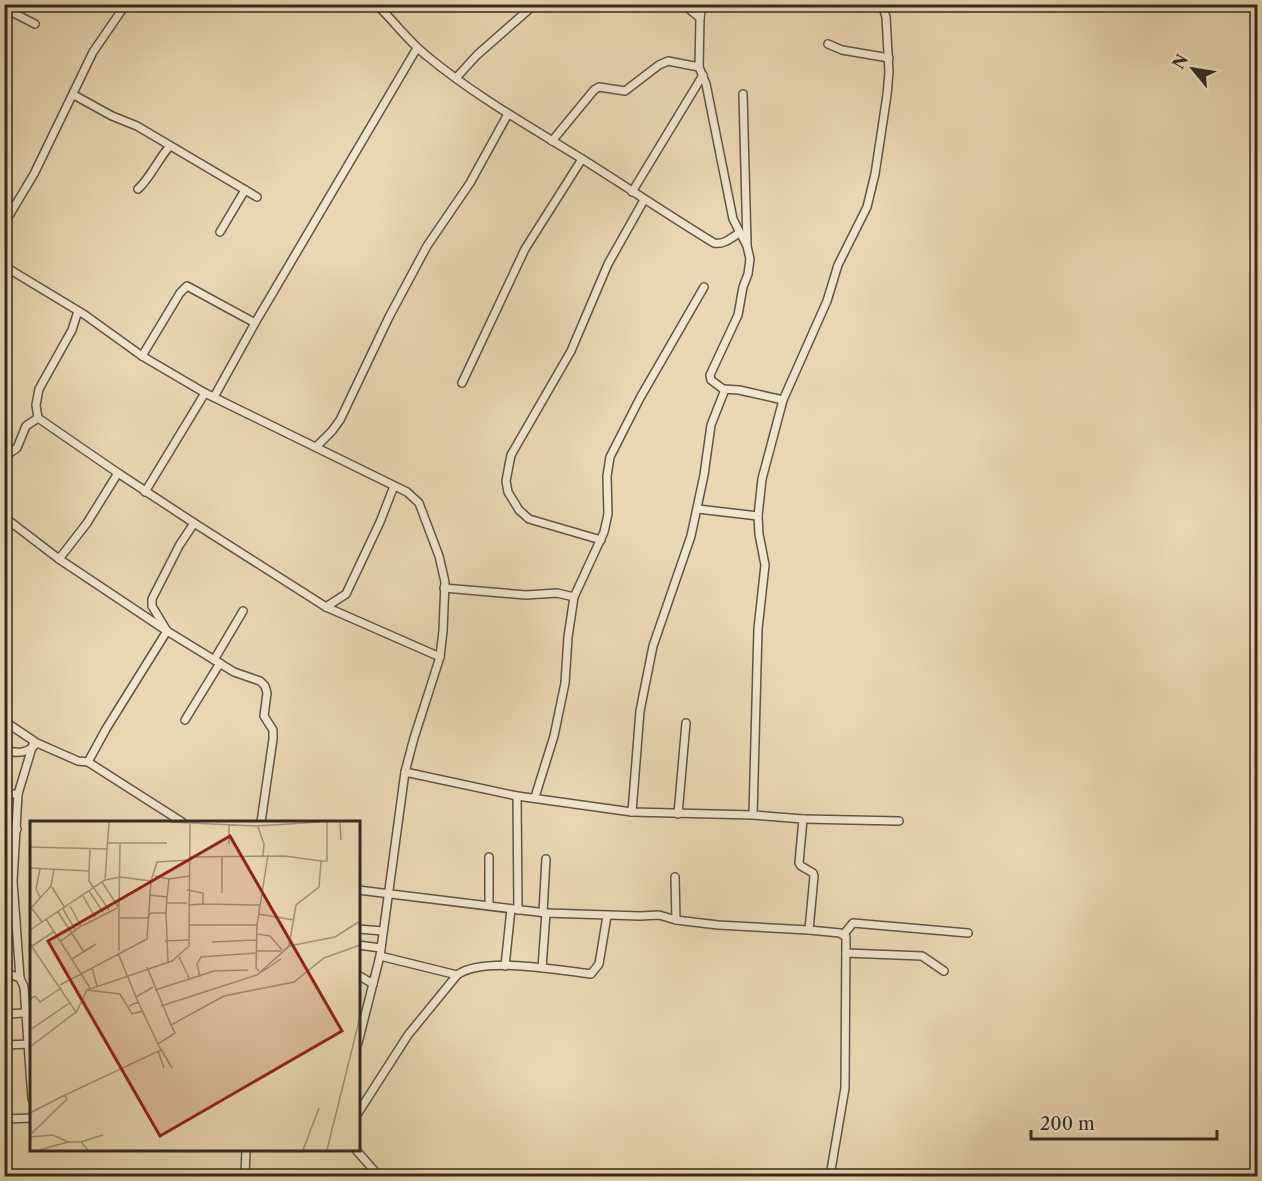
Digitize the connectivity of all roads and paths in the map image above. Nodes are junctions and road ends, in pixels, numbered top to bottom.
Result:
1 (126, 4) edge
2 (376, 4) edge
3 (535, 4) edge
4 (683, 4) edge
5 (702, 4) edge
6 (882, 4) edge
7 (4, 8) edge
8 (700, 18) junction
9 (35, 24) dead end
10 (828, 44) dead end
11 (417, 48) junction
12 (889, 58) junction
13 (699, 67) junction
14 (703, 75) junction
15 (456, 78) junction
16 (744, 94) dead end
17 (74, 95) junction
18 (508, 114) junction
19 (552, 141) junction
20 (170, 146) junction
21 (582, 159) junction
22 (138, 189) dead end
23 (245, 190) junction
24 (632, 192) junction
25 (257, 197) dead end
26 (644, 200) junction
27 (4, 224) edge
28 (220, 232) dead end
29 (740, 233) junction
30 (747, 246) junction
31 (4, 266) edge
32 (704, 287) dead end
33 (78, 311) junction
34 (255, 323) junction
35 (142, 356) junction
36 (462, 383) dead end
37 (723, 389) junction
38 (205, 393) junction
39 (214, 398) junction
40 (783, 400) junction
41 (38, 418) junction
42 (316, 447) junction
43 (4, 457) edge
44 (117, 473) junction
45 (394, 486) junction
46 (145, 492) junction
47 (698, 508) junction
48 (758, 516) junction
49 (4, 517) edge
50 (194, 523) junction
51 (601, 540) junction
52 (59, 559) junction
53 (444, 588) junction
54 (574, 597) junction
55 (326, 607) junction
56 (243, 611) dead end
57 (167, 631) junction
58 (440, 657) junction
59 (217, 662) junction
60 (185, 720) dead end
61 (4, 721) edge
62 (686, 723) dead end
63 (31, 750) junction
64 (4, 751) edge
65 (88, 762) junction
66 (405, 772) junction
67 (4, 794) edge
68 (18, 794) junction
69 (517, 796) junction
70 (535, 797) junction
71 (632, 812) junction
72 (678, 814) junction
73 (753, 815) junction
74 (803, 819) junction
75 (180, 821) edge
76 (261, 821) edge
77 (899, 821) dead end
78 (17, 829) junction
79 (4, 830) edge
80 (489, 857) dead end
81 (546, 859) dead end
82 (675, 877) dead end
83 (4, 878) edge
84 (13, 881) junction
85 (360, 890) edge
86 (388, 893) junction
87 (489, 905) junction
88 (515, 909) junction
89 (544, 912) junction
90 (607, 916) junction
91 (676, 920) junction
92 (360, 929) edge
93 (809, 930) junction
94 (384, 931) junction
95 (968, 933) dead end
96 (844, 934) junction
97 (360, 946) edge
98 (381, 952) junction
99 (846, 953) junction
100 (505, 966) junction
101 (542, 968) junction
102 (944, 971) dead end
103 (4, 972) edge
104 (457, 975) junction
105 (360, 976) edge
106 (20, 978) junction
107 (373, 984) junction
108 (360, 1002) edge
109 (368, 1004) junction
110 (26, 1013) junction
111 (4, 1014) edge
112 (360, 1035) edge
113 (30, 1044) edge
114 (4, 1045) edge
115 (360, 1110) edge
116 (30, 1118) edge
117 (4, 1119) edge
118 (246, 1151) edge
119 (358, 1151) edge
120 (245, 1176) edge
121 (379, 1176) edge
122 (830, 1176) edge

1 - 17 street
2 - 11 street
3 - 15 street
4 - 8 street
5 - 8 street
6 - 12 street
7 - 9 street
8 - 13 street
10 - 12 street
11 - 15 street
11 - 34 street
12 - 40 street
13 - 14 street
13 - 19 street
14 - 24 street
14 - 29 street
15 - 18 street
16 - 30 street
17 - 20 street
17 - 27 street
18 - 19 street
18 - 42 street
19 - 21 street
20 - 22 street
20 - 23 street
21 - 24 street
21 - 36 street
23 - 25 street
23 - 28 street
24 - 26 street
26 - 29 street
26 - 51 street
29 - 30 street
30 - 37 street
31 - 33 street
32 - 51 street
33 - 35 street
33 - 41 street
34 - 35 street
34 - 39 street
35 - 38 street
37 - 40 street
37 - 47 street
38 - 39 street
38 - 46 street
39 - 42 street
40 - 48 street
41 - 43 street
41 - 44 street
42 - 45 street
44 - 46 street
44 - 52 street
45 - 53 street
45 - 55 street
46 - 50 street
47 - 48 street
47 - 71 street
48 - 73 street
49 - 52 street
50 - 55 street
50 - 57 street
51 - 54 street
52 - 57 street
53 - 54 street
53 - 58 street
54 - 70 street
55 - 58 street
56 - 59 street
57 - 59 street
57 - 65 street
58 - 66 street
59 - 60 street
59 - 76 street
61 - 63 street
62 - 72 street
63 - 64 street
63 - 65 street
63 - 68 street
65 - 75 street
66 - 69 street
66 - 86 street
67 - 68 street
68 - 78 street
69 - 70 street
69 - 88 street
70 - 71 street
71 - 72 street
72 - 73 street
73 - 74 street
74 - 77 street
74 - 93 street
78 - 79 street
78 - 84 street
80 - 87 street
81 - 89 street
82 - 91 street
83 - 84 street
84 - 106 street
85 - 86 street
86 - 87 street
86 - 94 street
87 - 88 street
88 - 89 street
88 - 100 street
89 - 90 street
89 - 101 street
90 - 91 street
90 - 101 street
91 - 93 street
92 - 94 street
93 - 96 street
94 - 98 street
95 - 96 street
96 - 99 street
97 - 98 street
98 - 104 street
98 - 107 street
99 - 102 street
99 - 122 street
100 - 101 street
100 - 104 street
103 - 106 street
104 - 115 street
105 - 107 street
106 - 110 street
107 - 109 street
108 - 109 street
109 - 112 street
110 - 111 street
110 - 113 street
113 - 114 street
116 - 117 street
118 - 120 street
119 - 121 street

